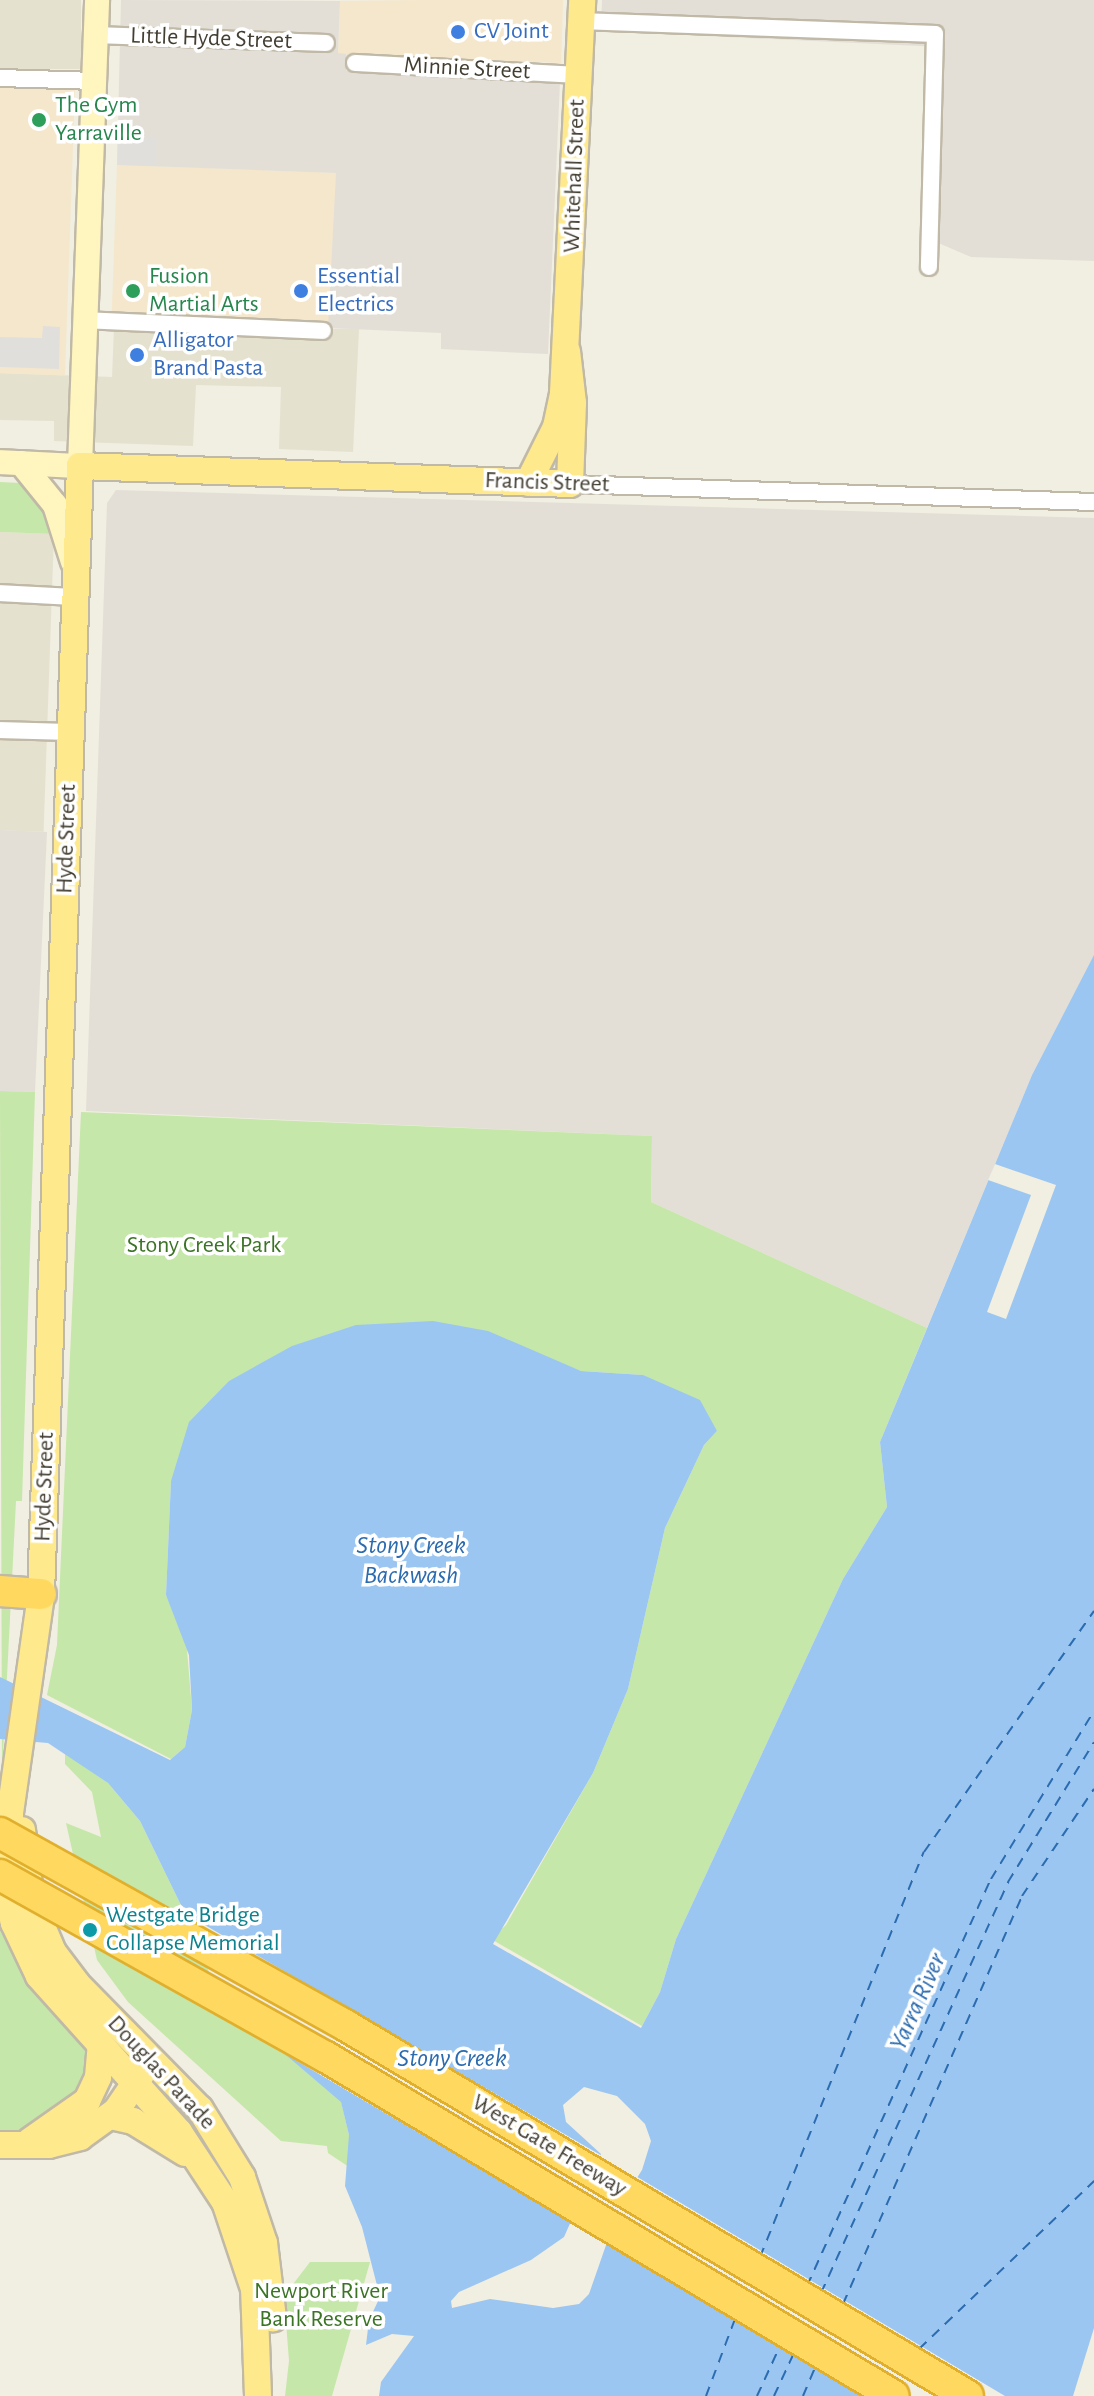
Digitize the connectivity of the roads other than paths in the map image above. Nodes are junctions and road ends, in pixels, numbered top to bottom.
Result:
1 (97, 0) edge
2 (582, 10) edge
3 (95, 35) junction
4 (326, 43) dead end
5 (355, 63) dead end
6 (580, 75) junction
7 (0, 78) edge
8 (94, 81) junction
9 (929, 267) dead end
10 (85, 320) junction
11 (323, 331) dead end
12 (567, 351) junction
13 (11, 463) edge
14 (80, 466) junction
15 (528, 483) junction
16 (570, 484) junction
17 (1094, 502) edge
18 (76, 586) junction
19 (0, 593) edge
20 (0, 730) edge
21 (70, 732) junction
22 (0, 1591) edge
23 (41, 1594) junction
24 (31, 1678) joint
25 (21, 1753) junction
26 (0, 1833) edge
27 (0, 1875) edge
28 (101, 2045) junction
29 (150, 2060) junction
30 (131, 2078) junction
31 (111, 2116) junction
32 (15, 2144) edge
33 (217, 2187) junction
34 (258, 2396) edge
35 (264, 2396) edge
36 (894, 2396) edge
37 (968, 2396) edge

1 - 3 street, Hyde Street
2 - 6 main road, Whitehall Street
2 - 9 street
3 - 4 street, Little Hyde Street
3 - 8 street, Hyde Street
5 - 6 street, Minnie Street
6 - 12 main road, Whitehall Street
7 - 8 street
8 - 10 street, Hyde Street
10 - 11 street
10 - 14 street, Hyde Street
12 - 15 main road, Whitehall Street
12 - 16 main road, Whitehall Street
13 - 14 street, Francis Street
13 - 18 street
14 - 15 main road, Francis Street
14 - 18 main road, Hyde Street
15 - 16 main road, Francis Street
16 - 17 street, Francis Street
18 - 19 street
18 - 21 main road, Hyde Street
20 - 21 street
21 - 23 main road, Hyde Street
22 - 23 highway
23 - 24 main road, Hyde Street
24 - 25 main road, Douglas Parade
25 - 28 main road, Douglas Parade
25 - 29 main road, Douglas Parade
26 - 37 highway, West Gate Freeway, bridge
27 - 36 highway, West Gate Freeway, bridge
28 - 30 main road, Douglas Parade
28 - 32 main road
29 - 30 main road
29 - 35 main road, Douglas Parade
30 - 31 main road
30 - 32 main road
30 - 33 main road, Douglas Parade
31 - 32 main road
31 - 33 main road
33 - 34 main road, Douglas Parade

